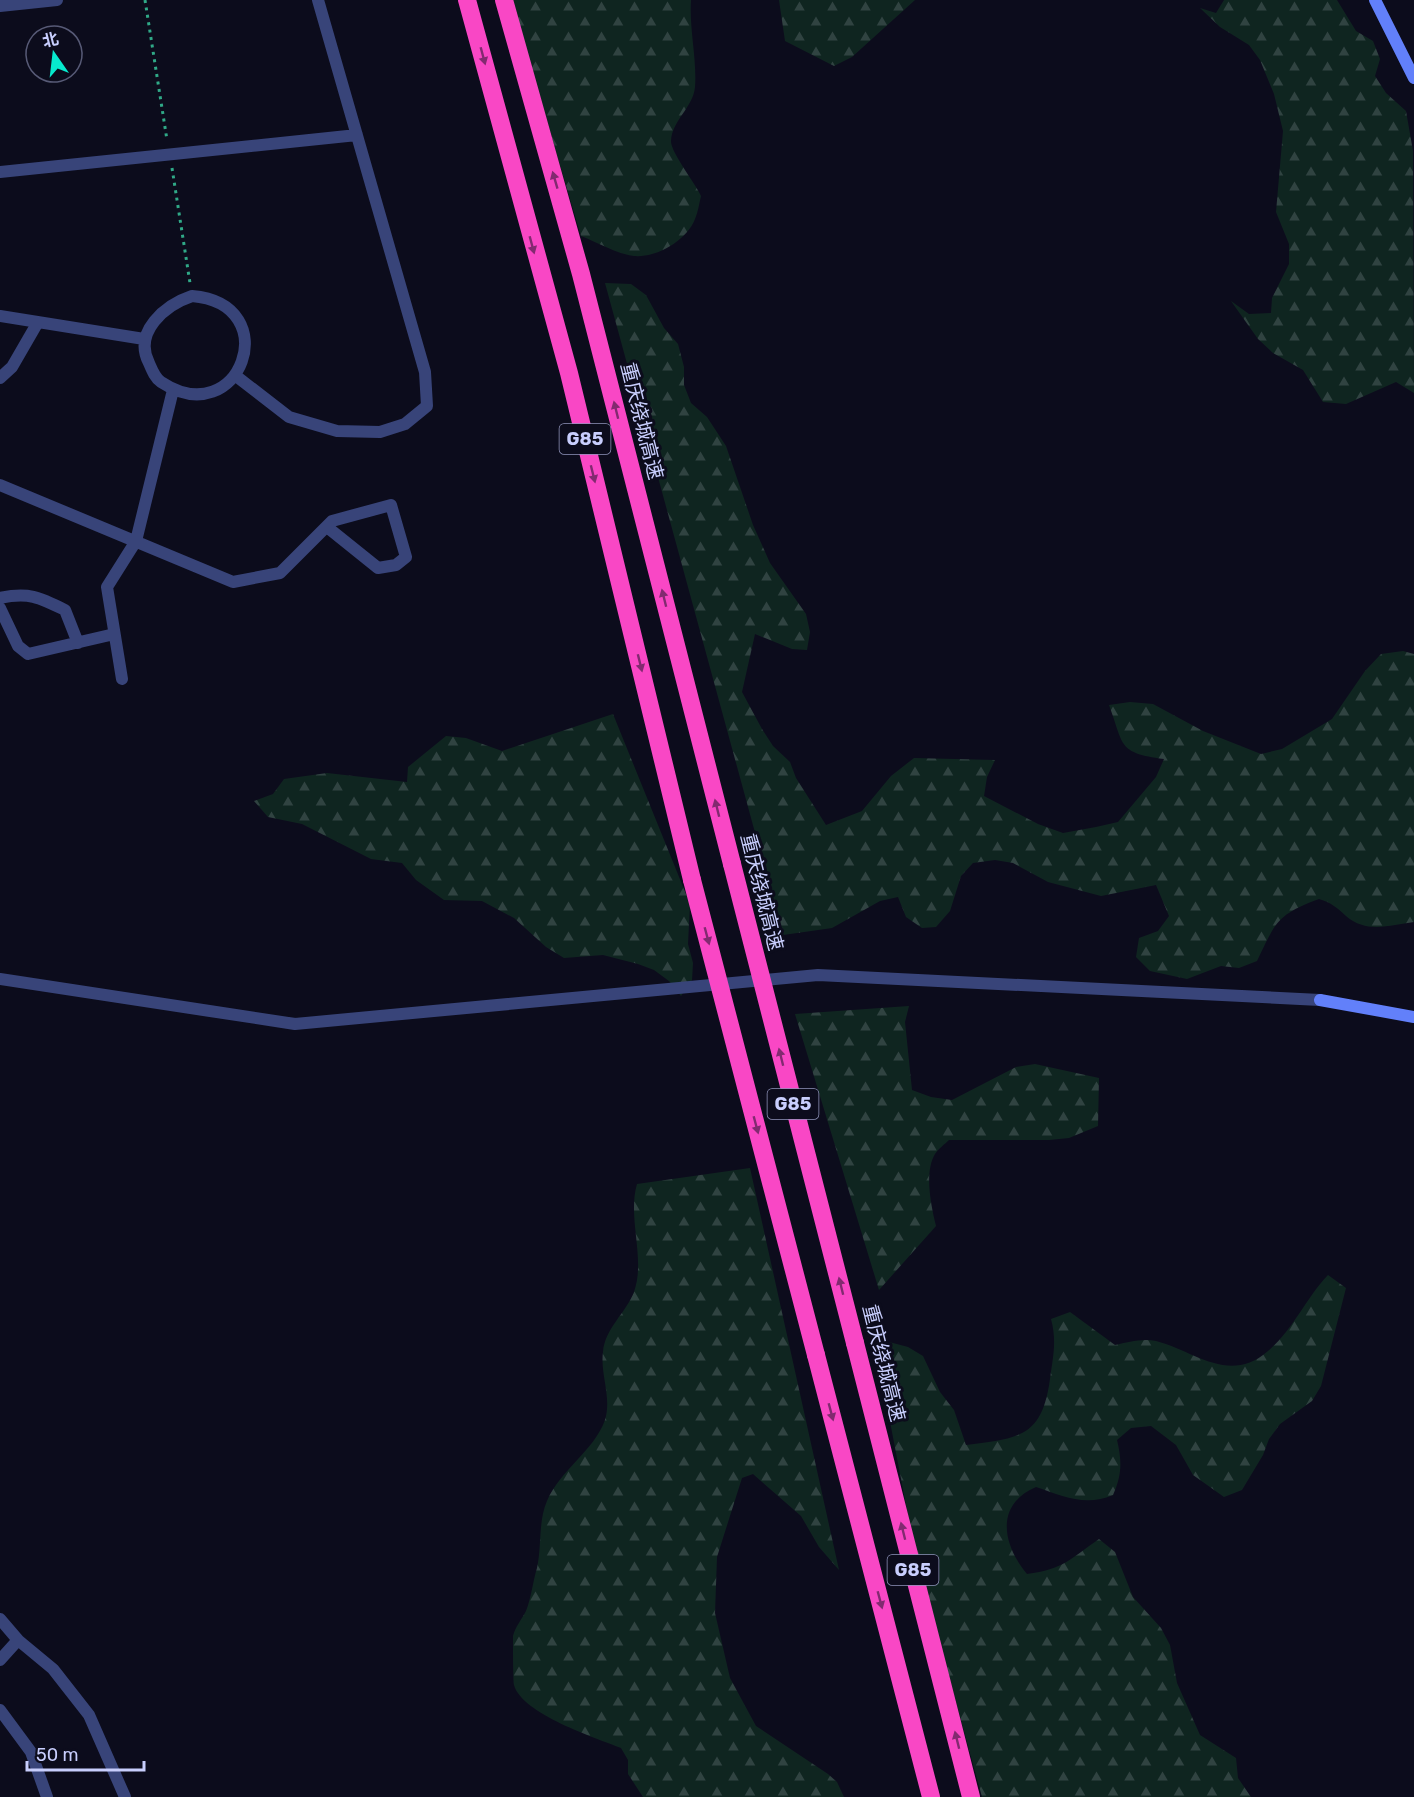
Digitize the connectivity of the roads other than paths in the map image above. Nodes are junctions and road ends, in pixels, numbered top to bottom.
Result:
1 (57, 0) edge
2 (318, 0) edge
3 (467, 0) edge
4 (504, 0) edge
5 (1375, 0) edge
6 (0, 6) edge
7 (1414, 78) edge
8 (357, 135) junction
9 (0, 172) edge
10 (0, 316) edge
11 (38, 322) junction
12 (144, 339) junction
13 (236, 376) junction
14 (0, 378) edge
15 (173, 390) junction
16 (0, 485) edge
17 (327, 527) junction
18 (136, 541) junction
19 (0, 598) edge
20 (0, 608) edge
21 (110, 635) dead end
22 (78, 643) junction
23 (122, 679) dead end
24 (0, 980) edge
25 (1414, 1017) edge
26 (0, 1619) edge
27 (18, 1640) junction
28 (0, 1660) edge
29 (0, 1710) edge
30 (47, 1797) edge
31 (125, 1797) edge
32 (931, 1797) edge
33 (971, 1797) edge

1 - 6 street
2 - 8 street
3 -> 32 highway, G85, bridge
33 -> 4 highway, 重庆绕城高速 / G85, bridge
5 - 7 street
8 - 9 street
8 - 13 street
10 - 11 street
11 - 12 street
11 - 14 street
12 - 13 street
12 - 15 street
13 - 15 street
15 - 18 street
16 - 18 street
17 - 17 street
17 - 18 street
18 - 23 street
19 - 22 street
20 - 22 street
21 - 22 street
24 - 25 street
26 - 27 street
27 - 28 street
27 - 31 street
29 - 30 street

